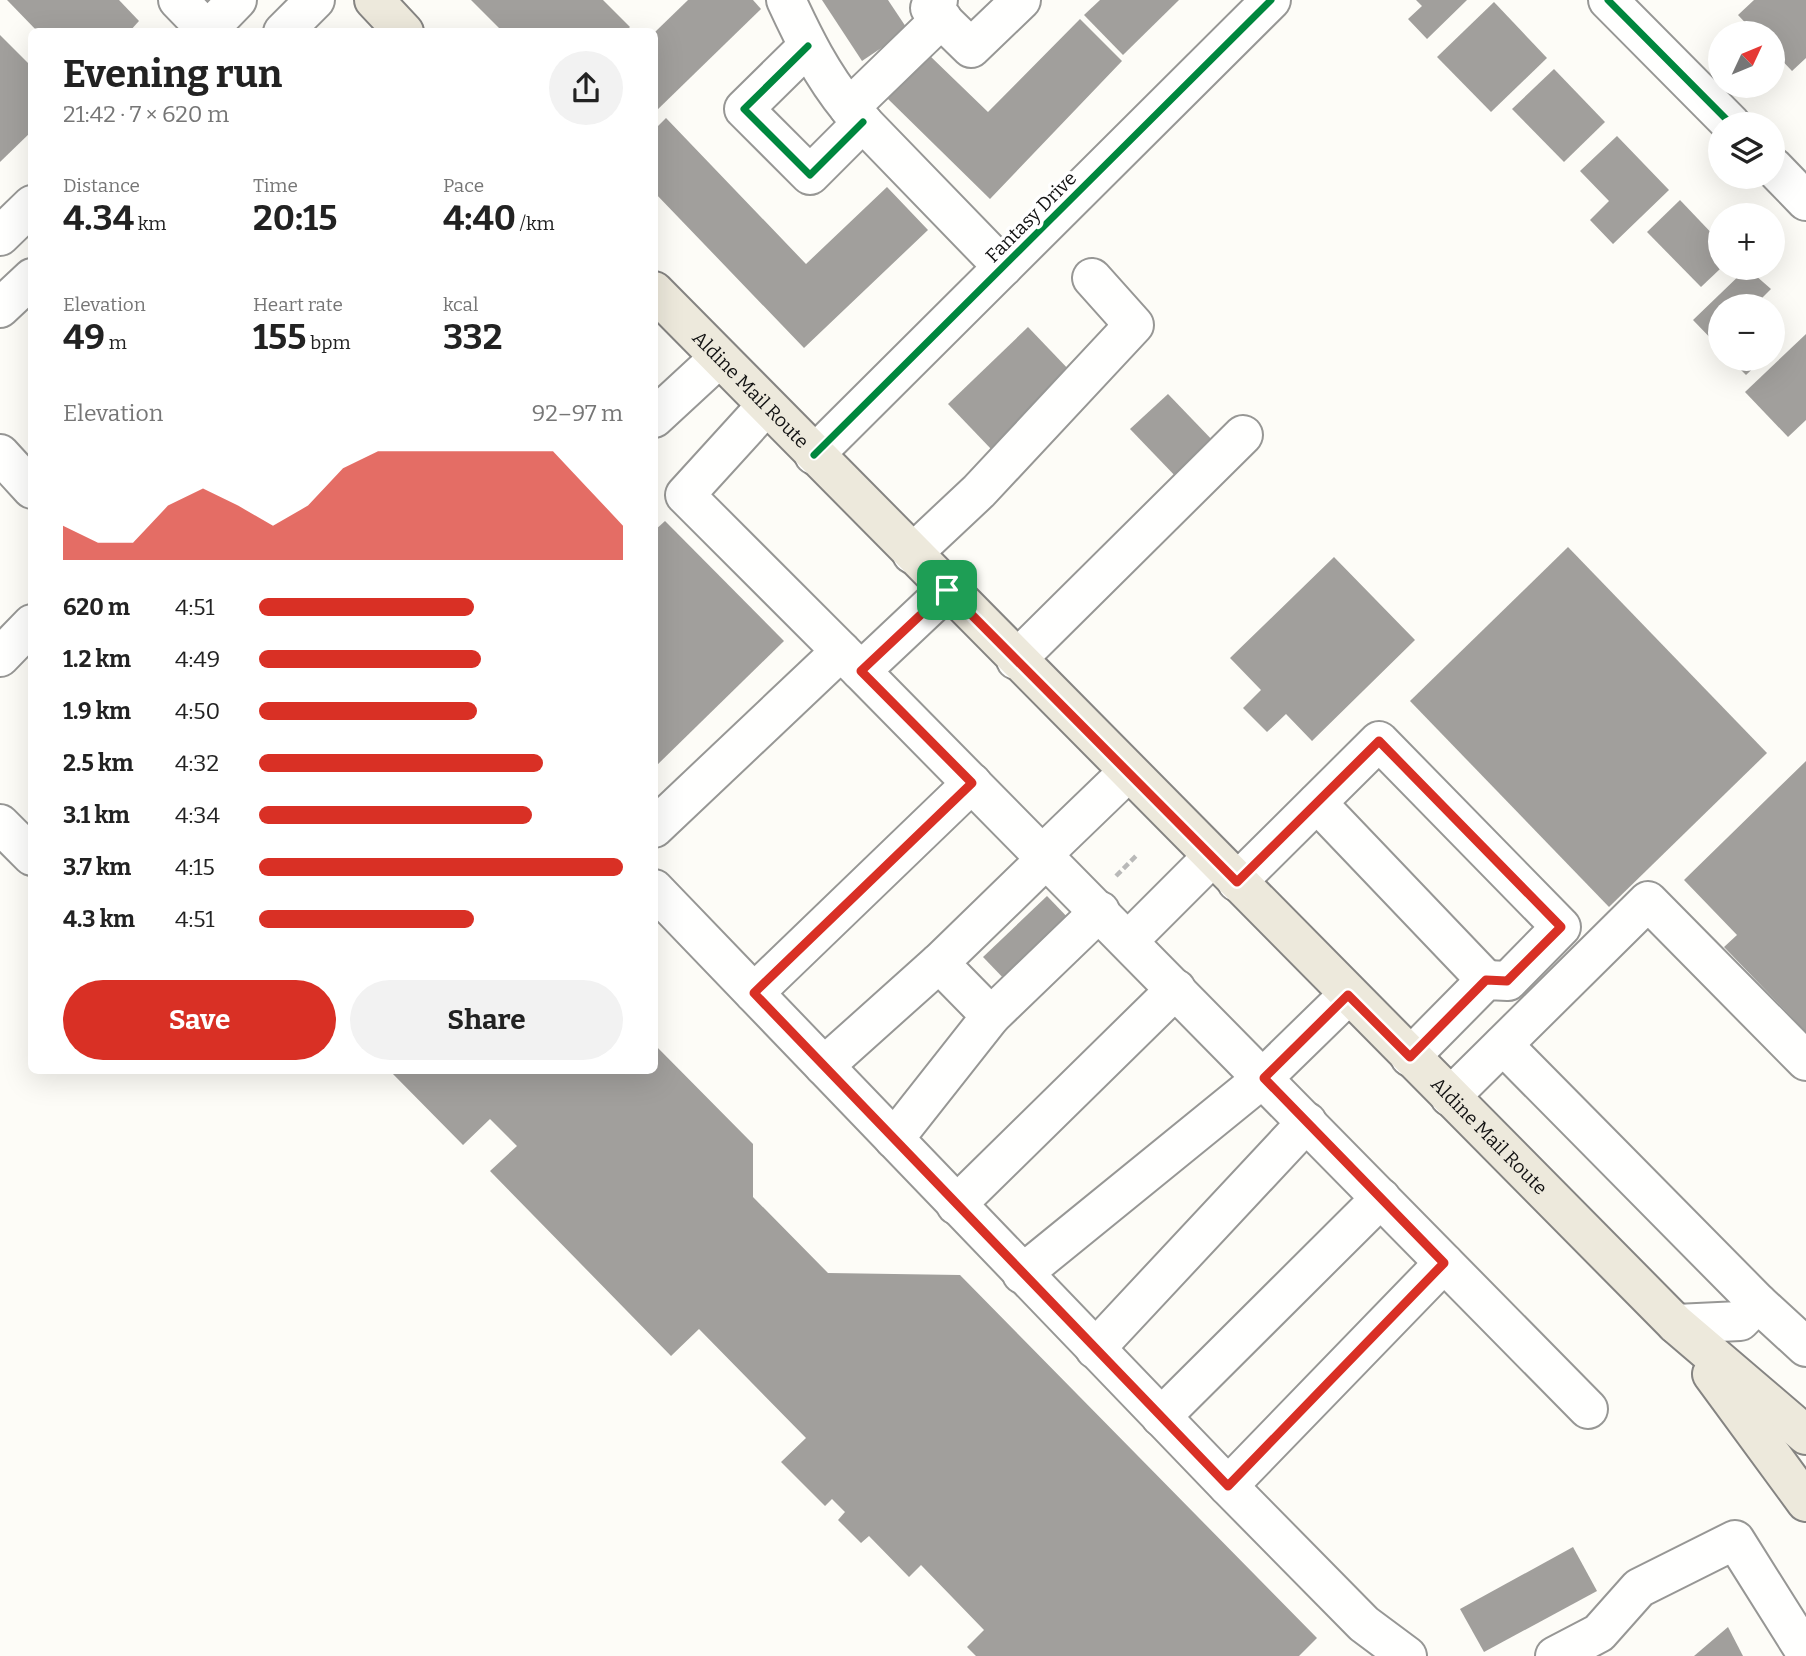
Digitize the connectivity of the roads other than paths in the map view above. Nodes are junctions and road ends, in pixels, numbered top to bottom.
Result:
1 (178, 0) edge
2 (237, 0) edge
3 (315, 0) edge
4 (374, 0) edge
5 (786, 0) edge
6 (1021, 0) edge
7 (1271, 0) edge
8 (1608, 0) edge
9 (940, 9) edge
10 (203, 28) edge
11 (209, 28) edge
12 (287, 28) edge
13 (400, 28) edge
14 (808, 46) junction
15 (1719, 112) edge
16 (856, 115) junction
17 (1785, 179) edge
18 (1806, 201) edge
19 (28, 209) edge
20 (0, 236) edge
21 (1003, 267) junction
22 (1092, 278) dead end
23 (28, 282) edge
24 (658, 295) edge
25 (0, 308) edge
26 (719, 358) junction
27 (766, 406) junction
28 (658, 414) edge
29 (1242, 435) dead end
30 (0, 454) edge
31 (814, 455) junction
32 (28, 485) edge
33 (912, 554) junction
34 (947, 590) junction
35 (28, 628) edge
36 (0, 657) edge
37 (1016, 660) junction
38 (851, 661) junction
39 (1128, 772) junction
40 (972, 783) junction
41 (1317, 803) junction
42 (0, 824) edge
43 (658, 825) edge
44 (28, 852) edge
45 (1045, 856) junction
46 (1224, 869) junction
47 (658, 894) edge
48 (1100, 912) junction
49 (1128, 941) junction
50 (939, 963) junction
51 (1486, 980) junction
52 (1176, 989) junction
53 (754, 993) junction
54 (1348, 995) junction
55 (991, 1016) junction
56 (1503, 1045) junction
57 (1410, 1057) junction
58 (1806, 1061) edge
59 (824, 1066) junction
60 (1264, 1078) junction
61 (1450, 1097) junction
62 (1307, 1122) junction
63 (894, 1139) junction
64 (1381, 1198) junction
65 (956, 1205) junction
66 (1444, 1263) junction
67 (1022, 1274) junction
68 (1758, 1303) junction
69 (1676, 1324) junction
70 (1806, 1347) edge
71 (1095, 1349) junction
72 (1588, 1409) dead end
73 (1161, 1417) junction
74 (1806, 1435) edge
75 (1228, 1486) junction
76 (1806, 1502) edge
77 (1806, 1653) edge
78 (1407, 1656) edge
79 (1555, 1656) edge

1 - 10 street
2 - 11 street
3 - 12 street
4 - 13 main road
5 - 14 street
6 - 9 street
7 - 21 street, Fantasy Drive
8 - 15 street
9 - 16 street
14 - 16 street
14 - 16 street
16 - 21 street
17 - 18 street
19 - 20 street
21 - 31 street, Fantasy Drive
22 - 33 street
23 - 25 street
24 - 26 main road, Aldine Mail Route
26 - 27 main road, Aldine Mail Route
26 - 28 street
27 - 31 main road, Aldine Mail Route
27 - 38 street
29 - 37 street
30 - 32 street
31 - 33 main road, Aldine Mail Route
33 - 34 main road, Aldine Mail Route
34 - 37 main road, Aldine Mail Route
34 - 38 street
35 - 36 street
37 - 39 main road, Aldine Mail Route
38 - 40 street
38 - 43 street
39 - 45 street
39 - 46 main road, Aldine Mail Route
40 - 45 street
40 - 53 street
41 - 46 street
41 - 51 street
41 - 51 street
42 - 44 street
45 - 48 street
45 - 50 street
46 - 49 street
46 - 54 main road, Aldine Mail Route
47 - 53 street
48 - 49 street
48 - 55 street
49 - 52 street
50 - 55 street
50 - 59 street
51 - 57 street
52 - 60 street
52 - 65 street
53 - 59 street
54 - 57 main road, Aldine Mail Route
54 - 60 street
55 - 63 street
56 - 58 street
56 - 61 street
56 - 68 street
57 - 61 main road, Aldine Mail Route
59 - 63 street
60 - 62 street
60 - 67 street
61 - 69 main road, Aldine Mail Route
62 - 64 street
62 - 71 street
63 - 65 street
64 - 66 street
64 - 73 street
65 - 67 street
66 - 72 street
66 - 75 street
67 - 71 street
68 - 69 street
68 - 70 street
69 - 74 main road, Aldine Mail Route
69 - 76 main road, Aldine Mail Route
71 - 73 street
73 - 75 street
75 - 78 street
77 - 79 street

